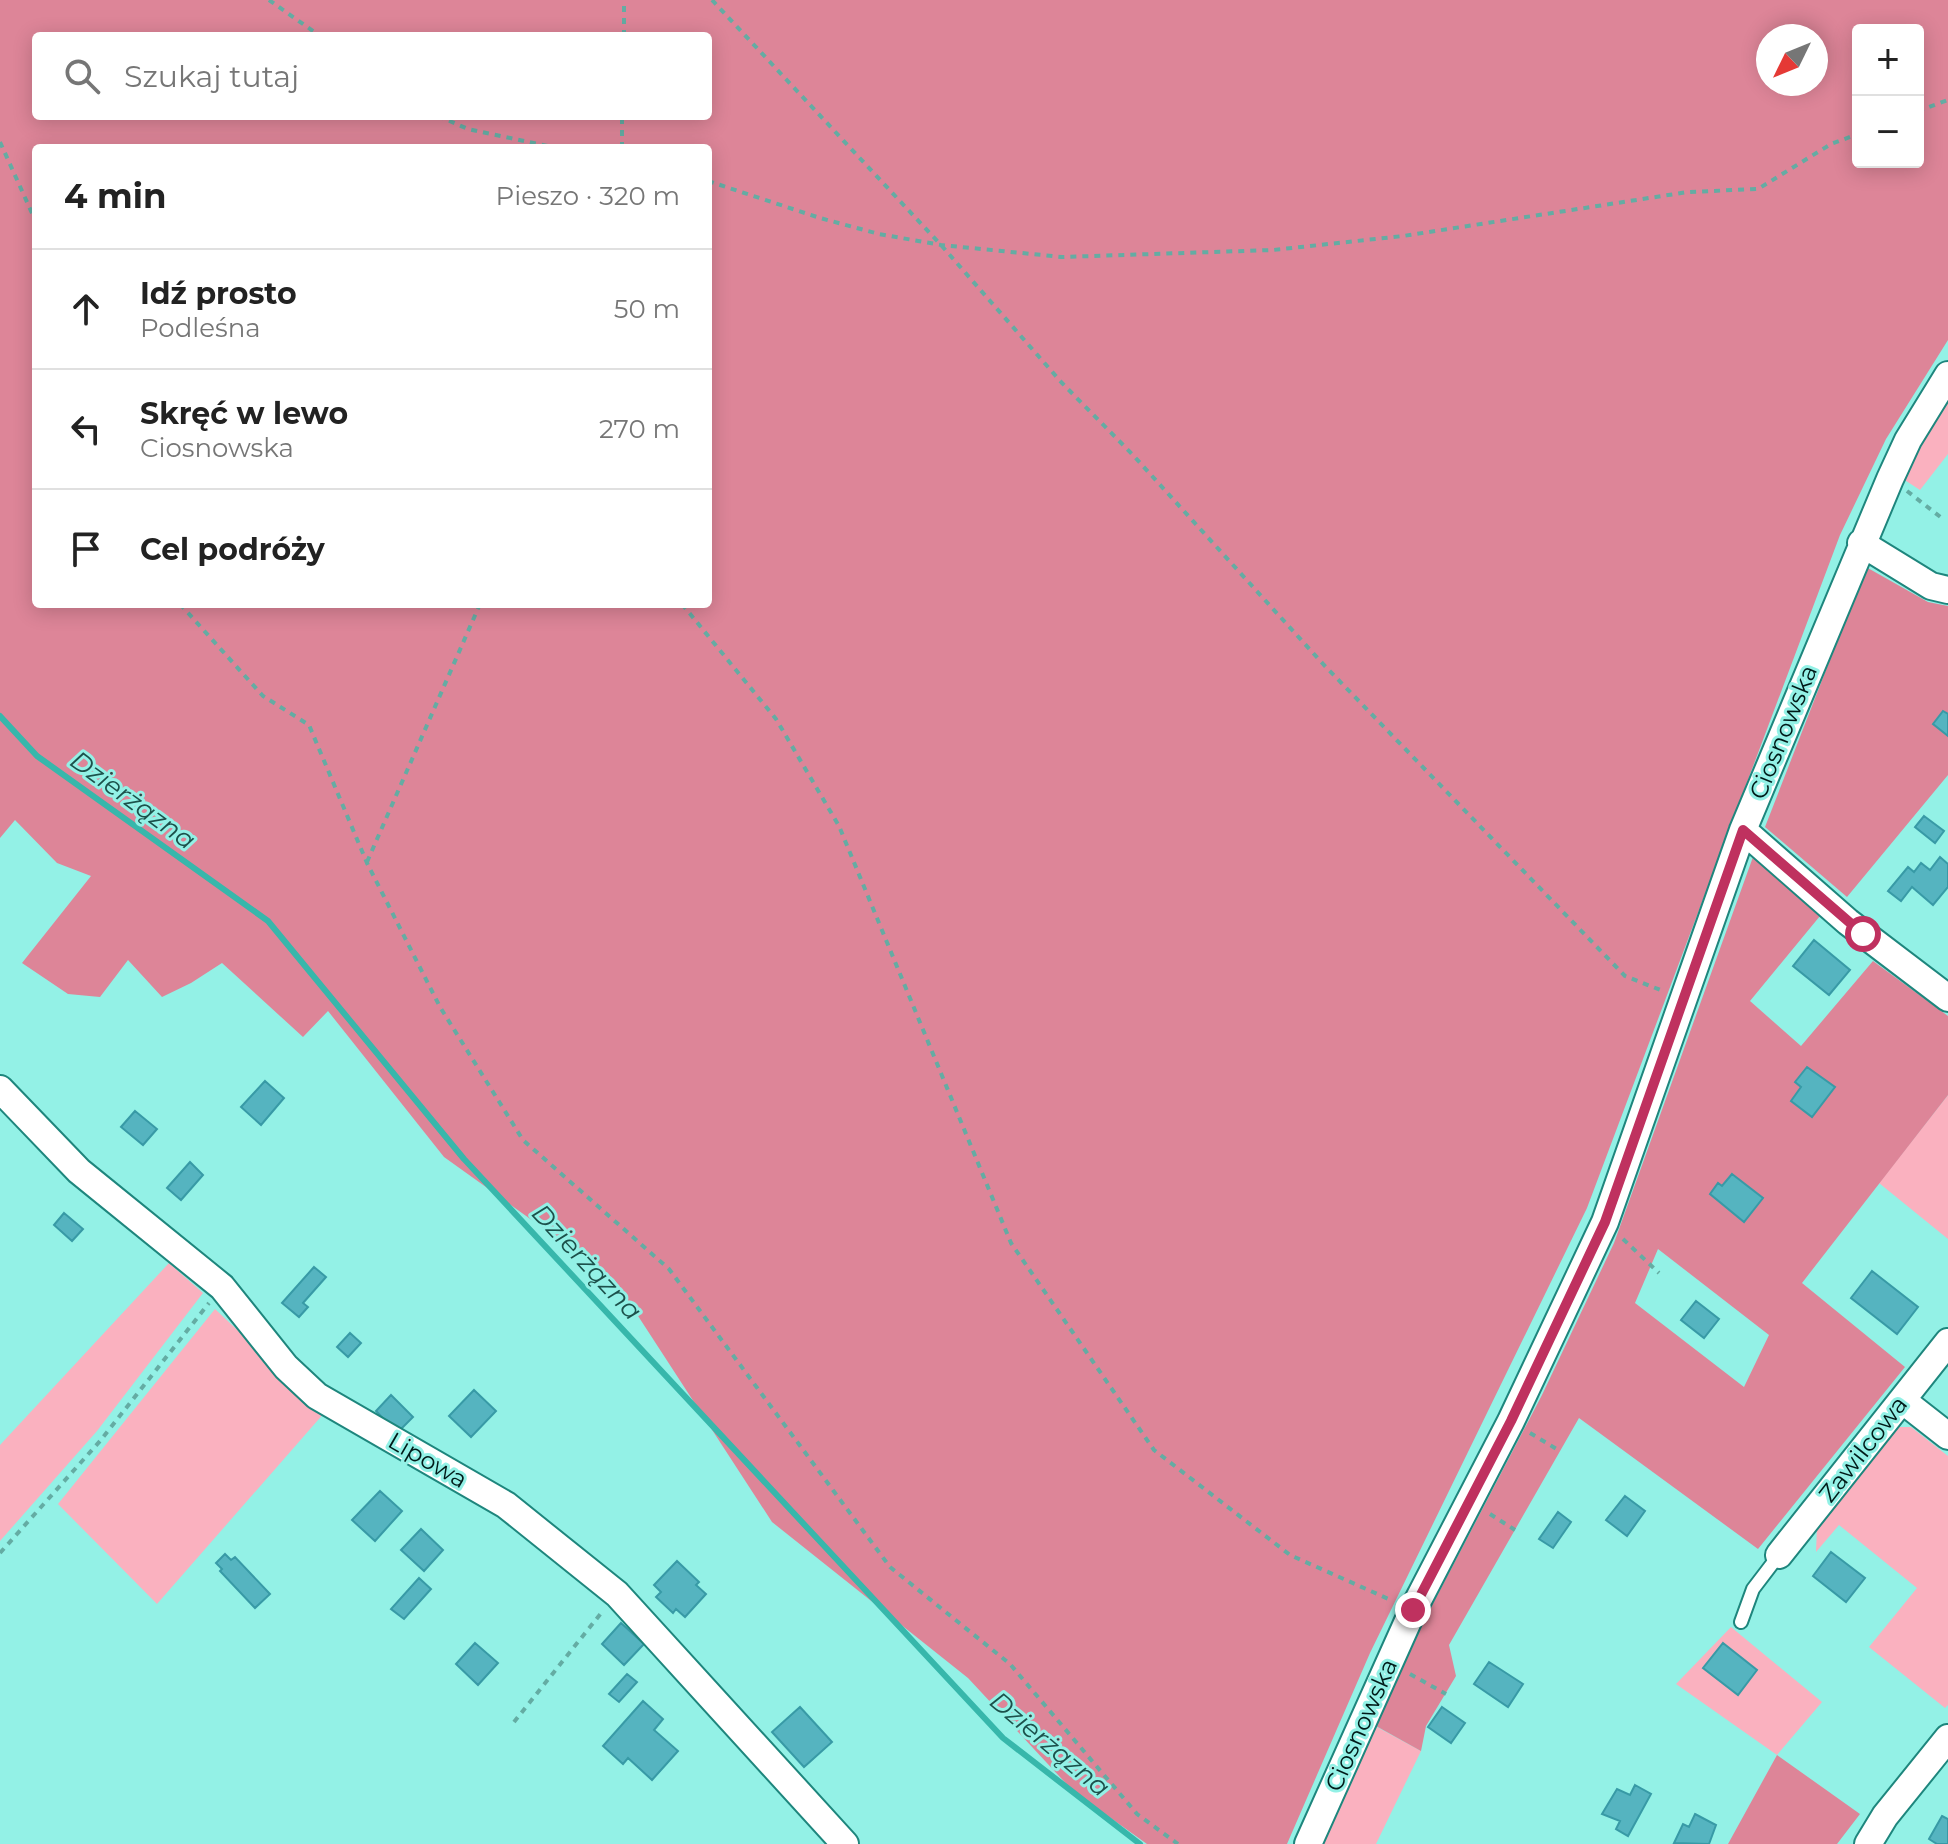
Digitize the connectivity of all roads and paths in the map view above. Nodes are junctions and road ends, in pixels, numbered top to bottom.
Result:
1 (269, 0) edge
2 (624, 0) edge
3 (712, 0) edge
4 (314, 32) edge
5 (624, 32) edge
6 (1948, 100) edge
7 (1924, 109) edge
8 (447, 120) edge
9 (622, 120) edge
10 (1852, 136) edge
11 (0, 142) edge
12 (538, 144) edge
13 (622, 144) edge
14 (712, 182) edge
15 (32, 213) edge
16 (941, 245) junction
17 (1948, 375) edge
18 (1890, 479) junction
19 (1943, 519) dead end
20 (1861, 543) junction
21 (1948, 590) edge
22 (184, 608) edge
23 (478, 608) edge
24 (685, 608) edge
25 (1743, 830) junction
26 (367, 863) junction
27 (1684, 998) junction
28 (1948, 998) edge
29 (0, 1089) edge
30 (1605, 1222) junction
31 (1659, 1273) dead end
32 (222, 1287) junction
33 (1948, 1342) edge
34 (1902, 1400) junction
35 (1511, 1421) junction
36 (1948, 1436) edge
37 (1560, 1451) dead end
38 (1469, 1501) junction
39 (1515, 1530) dead end
40 (0, 1553) edge
41 (1779, 1555) joint
42 (617, 1594) junction
43 (1413, 1610) junction
44 (1741, 1622) dead end
45 (1389, 1662) junction
46 (1446, 1694) dead end
47 (514, 1722) dead end
48 (1948, 1738) edge
49 (845, 1844) edge
50 (1178, 1844) edge
51 (1308, 1844) edge
52 (1868, 1844) edge

1 - 4 path
2 - 5 path
3 - 16 path
6 - 7 path
8 - 12 path
9 - 13 path
10 - 16 path
11 - 15 path
14 - 16 path
16 - 27 path
17 - 18 street, Ciosnowska
18 - 19 path
18 - 20 street, Ciosnowska
20 - 21 street
20 - 25 street, Ciosnowska
22 - 26 path
23 - 26 path
24 - 43 path
25 - 27 street, Ciosnowska
25 - 28 street
26 - 50 path
27 - 30 street, Ciosnowska
29 - 32 street, Lipowa
30 - 31 path
30 - 35 street, Ciosnowska
32 - 40 path
32 - 42 street, Lipowa
33 - 34 street, Zawilcowa
34 - 36 street
34 - 41 street, Zawilcowa
35 - 37 path
35 - 38 street, Ciosnowska
38 - 39 path
38 - 43 street, Ciosnowska
41 - 44 lane
42 - 47 path
42 - 49 street, Lipowa
43 - 45 street, Ciosnowska
45 - 46 path
45 - 51 street, Ciosnowska
48 - 52 street

